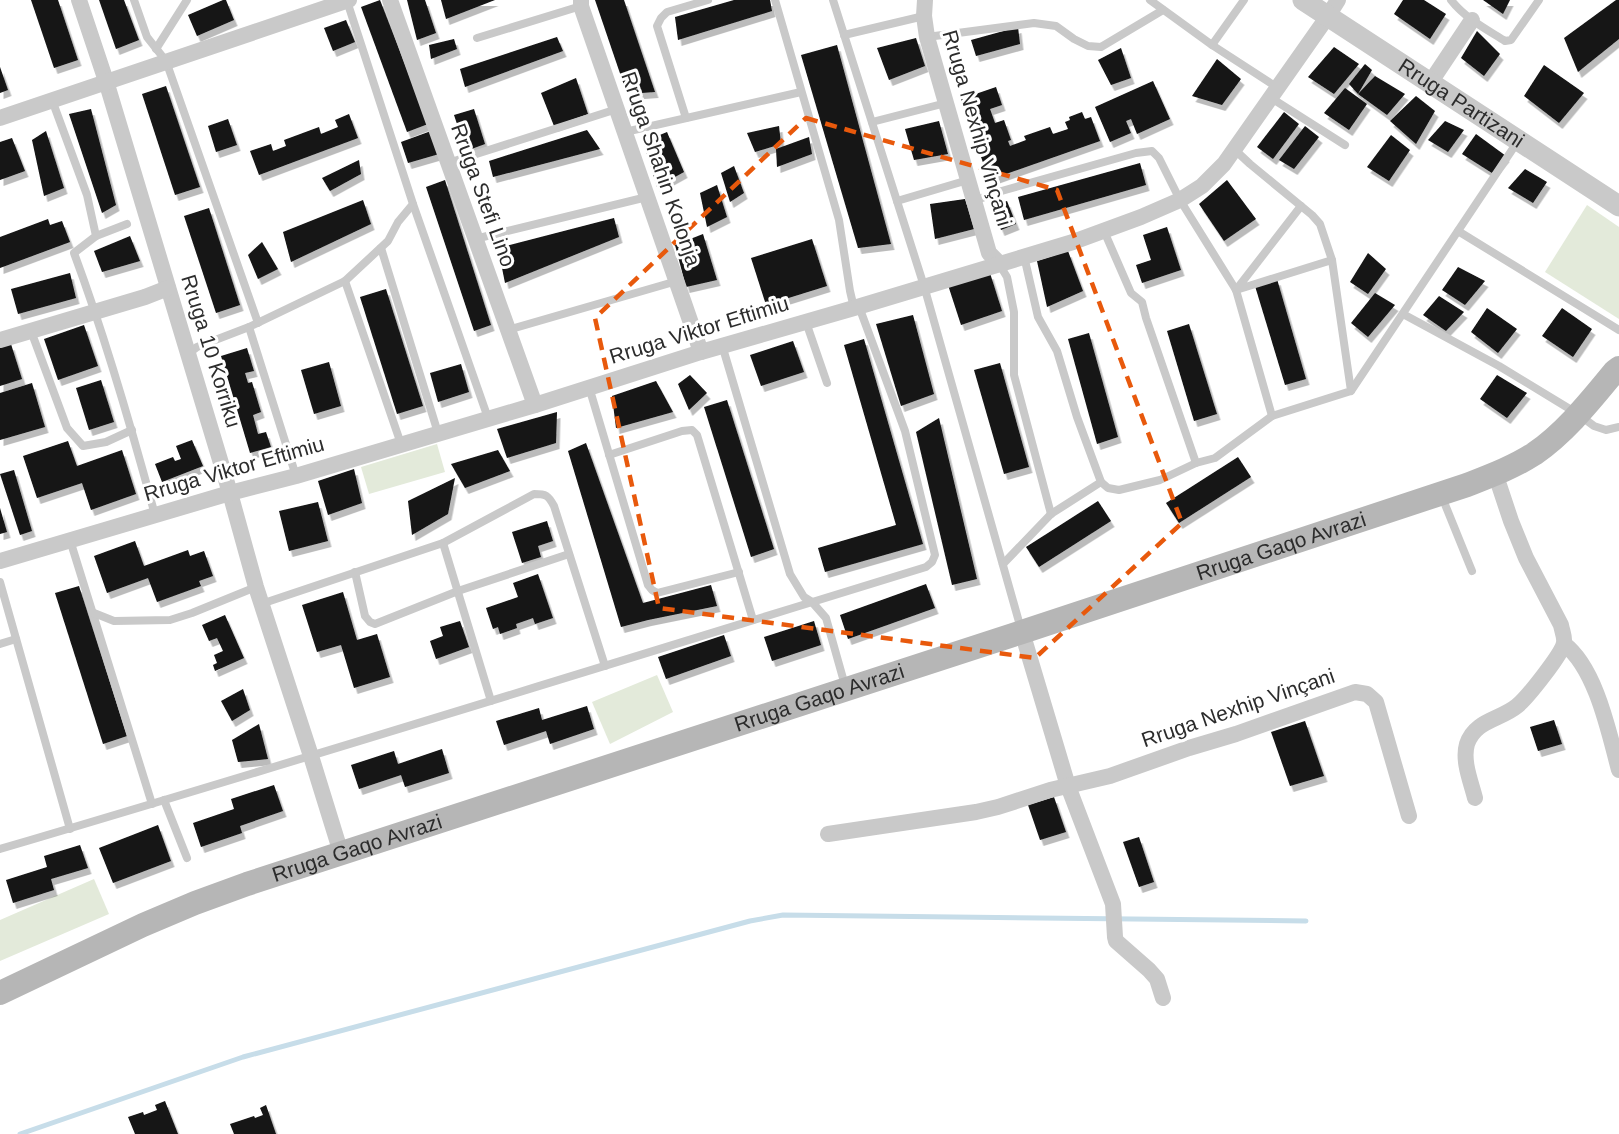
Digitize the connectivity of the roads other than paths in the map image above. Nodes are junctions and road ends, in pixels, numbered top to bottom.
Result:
1 (79, 0) edge
2 (134, 0) edge
3 (187, 0) edge
4 (348, 0) edge
5 (390, 0) edge
6 (708, 0) edge
7 (775, 0) edge
8 (833, 0) edge
9 (1150, 0) edge
10 (1244, 0) edge
11 (1303, 0) edge
12 (1452, 0) edge
13 (1539, 0) edge
14 (581, 3) edge
15 (925, 8) edge
16 (1333, 8) edge
17 (1164, 10) junction
18 (1472, 20) junction
19 (844, 35) junction
20 (927, 37) junction
21 (477, 38) dead end
22 (1212, 45) junction
23 (161, 55) junction
24 (106, 81) junction
25 (1430, 83) junction
26 (801, 92) junction
27 (1275, 93) junction
28 (52, 100) junction
29 (946, 103) junction
30 (617, 109) junction
31 (0, 118) edge
32 (686, 118) junction
33 (872, 122) junction
34 (625, 132) junction
35 (1518, 140) junction
36 (1345, 145) dead end
37 (1235, 150) junction
38 (448, 163) junction
39 (968, 180) junction
40 (648, 197) junction
41 (1180, 200) junction
42 (897, 201) junction
43 (974, 201) junction
44 (413, 204) junction
45 (1301, 206) junction
46 (1619, 206) edge
47 (127, 224) dead end
48 (1104, 231) junction
49 (1458, 231) junction
50 (96, 236) junction
51 (475, 239) junction
52 (381, 248) junction
53 (1024, 256) junction
54 (1332, 260) junction
55 (999, 263) junction
56 (676, 280) junction
57 (345, 281) junction
58 (924, 286) junction
59 (168, 288) junction
60 (1236, 290) junction
61 (854, 308) junction
62 (96, 311) junction
63 (1403, 314) junction
64 (806, 322) junction
65 (258, 323) junction
66 (249, 327) junction
67 (508, 330) junction
68 (1619, 330) edge
69 (31, 331) junction
70 (0, 340) edge
71 (723, 345) junction
72 (701, 351) junction
73 (188, 354) junction
74 (1618, 366) edge
75 (826, 383) dead end
76 (589, 387) junction
77 (1351, 392) junction
78 (535, 405) junction
79 (1578, 414) junction
80 (1272, 416) junction
81 (488, 418) junction
82 (1619, 428) edge
83 (132, 430) junction
84 (438, 433) junction
85 (401, 444) junction
86 (609, 454) junction
87 (1196, 463) junction
88 (1495, 473) junction
89 (296, 476) junction
90 (1101, 482) junction
91 (230, 492) junction
92 (1441, 494) junction
93 (155, 514) junction
94 (1051, 514) junction
95 (70, 540) junction
96 (443, 543) junction
97 (569, 554) junction
98 (0, 561) edge
99 (1003, 564) junction
100 (1472, 571) dead end
101 (355, 572) junction
102 (739, 572) junction
103 (0, 582) edge
104 (256, 587) junction
105 (458, 591) junction
106 (812, 602) junction
107 (261, 604) junction
108 (94, 613) junction
109 (753, 620) junction
110 (1022, 632) junction
111 (16, 639) junction
112 (0, 644) edge
113 (1564, 644) junction
114 (605, 666) junction
115 (846, 689) junction
116 (491, 701) junction
117 (311, 756) junction
118 (1619, 770) edge
119 (1068, 786) junction
120 (1475, 798) dead end
121 (164, 800) junction
122 (152, 804) junction
123 (1409, 816) dead end
124 (70, 828) junction
125 (828, 834) dead end
126 (0, 849) edge
127 (341, 854) junction
128 (187, 858) dead end
129 (0, 993) edge
130 (1163, 998) dead end

1 - 24 street, Rruga 10 Korriku
2 - 23 lane
3 - 23 lane
4 - 23 street
4 - 44 lane
5 - 38 street, Rruga Stefi Lino
6 - 32 lane
7 - 26 lane
8 - 19 lane
9 - 17 lane
10 - 22 lane
11 - 16 street, Rruga Partizani
12 - 18 lane
13 - 18 lane
14 - 21 lane
14 - 30 street, Rruga Shahin Kolonja
15 - 19 lane
15 - 20 street, Rruga Nexhip Vinçani
16 - 25 street, Rruga Partizani
16 - 27 street, Rruga Viktor Eftimiu
17 - 20 lane
17 - 22 lane
18 - 25 street
19 - 33 lane
20 - 29 street, Rruga Nexhip Vinçani
22 - 27 lane
23 - 24 street
23 - 65 lane
24 - 28 street
24 - 59 street, Rruga 10 Korriku
25 - 35 street, Rruga Partizani
26 - 32 lane
26 - 61 lane
27 - 36 lane
27 - 37 street, Rruga Viktor Eftimiu
28 - 31 street
28 - 50 lane
29 - 33 lane
29 - 39 street, Rruga Nexhip Vinçani
30 - 34 street, Rruga Shahin Kolonja
30 - 38 lane
32 - 34 lane
33 - 42 lane
34 - 40 street, Rruga Shahin Kolonja
35 - 46 street, Rruga Partizani
35 - 49 lane
37 - 41 street, Rruga Viktor Eftimiu
37 - 45 lane
38 - 51 street, Rruga Stefi Lino
39 - 42 lane
39 - 43 street, Rruga Nexhip Vinçani
40 - 51 lane
40 - 56 street, Rruga Shahin Kolonja
41 - 43 lane
41 - 48 street, Rruga Viktor Eftimiu
41 - 60 lane
42 - 58 lane
43 - 55 street, Rruga Nexhip Vinçani
44 - 52 lane
44 - 81 lane
45 - 54 lane
45 - 60 lane
47 - 50 lane
48 - 53 street, Rruga Viktor Eftimiu
48 - 87 lane
49 - 63 lane
49 - 68 lane
50 - 62 lane
51 - 67 street, Rruga Stefi Lino
52 - 57 lane
52 - 84 lane
53 - 55 street, Rruga Viktor Eftimiu
53 - 90 lane
54 - 60 lane
54 - 77 lane
55 - 58 street, Rruga Viktor Eftimiu
55 - 94 lane
56 - 67 lane
56 - 72 street, Rruga Shahin Kolonja
57 - 65 lane
57 - 85 lane
58 - 61 street, Rruga Viktor Eftimiu
58 - 99 lane
59 - 62 street
59 - 73 street, Rruga 10 Korriku
60 - 80 lane
61 - 64 street, Rruga Viktor Eftimiu
61 - 106 lane
62 - 69 street
62 - 83 lane
63 - 77 lane
63 - 79 lane
64 - 71 street, Rruga Viktor Eftimiu
64 - 75 lane
65 - 66 lane
66 - 73 lane
66 - 89 lane
67 - 78 street, Rruga Stefi Lino
69 - 70 street
69 - 83 lane
71 - 72 street, Rruga Viktor Eftimiu
71 - 106 lane
72 - 76 street, Rruga Viktor Eftimiu
73 - 91 street, Rruga 10 Korriku
74 - 79 main road, Rruga Gaqo Avrazi
76 - 78 street, Rruga Viktor Eftimiu
76 - 86 lane
77 - 80 lane
78 - 81 street, Rruga Viktor Eftimiu
79 - 82 lane
79 - 88 main road, Rruga Gaqo Avrazi
80 - 87 lane
81 - 84 street, Rruga Viktor Eftimiu
83 - 93 lane
84 - 85 street, Rruga Viktor Eftimiu
85 - 89 street, Rruga Viktor Eftimiu
86 - 102 lane
86 - 102 lane
87 - 90 lane
88 - 92 main road, Rruga Gaqo Avrazi
88 - 113 street
89 - 91 street, Rruga Viktor Eftimiu
90 - 94 lane
91 - 93 street, Rruga Viktor Eftimiu
91 - 104 street, Rruga 10 Korriku
92 - 100 lane
92 - 110 main road, Rruga Gaqo Avrazi
93 - 95 street, Rruga Viktor Eftimiu
94 - 99 lane
95 - 98 street, Rruga Viktor Eftimiu
95 - 108 lane
96 - 97 lane
96 - 101 lane
96 - 105 lane
97 - 105 lane
97 - 114 lane
99 - 110 lane
101 - 105 lane
101 - 107 lane
102 - 109 lane
103 - 111 lane
104 - 107 street, Rruga 10 Korriku
104 - 108 lane
105 - 116 lane
106 - 109 lane
106 - 115 lane
107 - 117 street, Rruga 10 Korriku
108 - 122 lane
109 - 114 lane
110 - 115 main road, Rruga Gaqo Avrazi
110 - 119 street
111 - 112 lane
111 - 124 lane
113 - 118 street
113 - 120 street
114 - 116 lane
115 - 127 main road, Rruga Gaqo Avrazi
116 - 117 lane
117 - 121 lane
117 - 127 street, Rruga 10 Korriku
119 - 123 street, Rruga Nexhip Vinçani
119 - 125 street, Rruga Nexhip Vinçani
119 - 130 street
121 - 122 lane
121 - 128 lane
122 - 124 lane
124 - 126 lane
127 - 129 main road, Rruga Gaqo Avrazi

